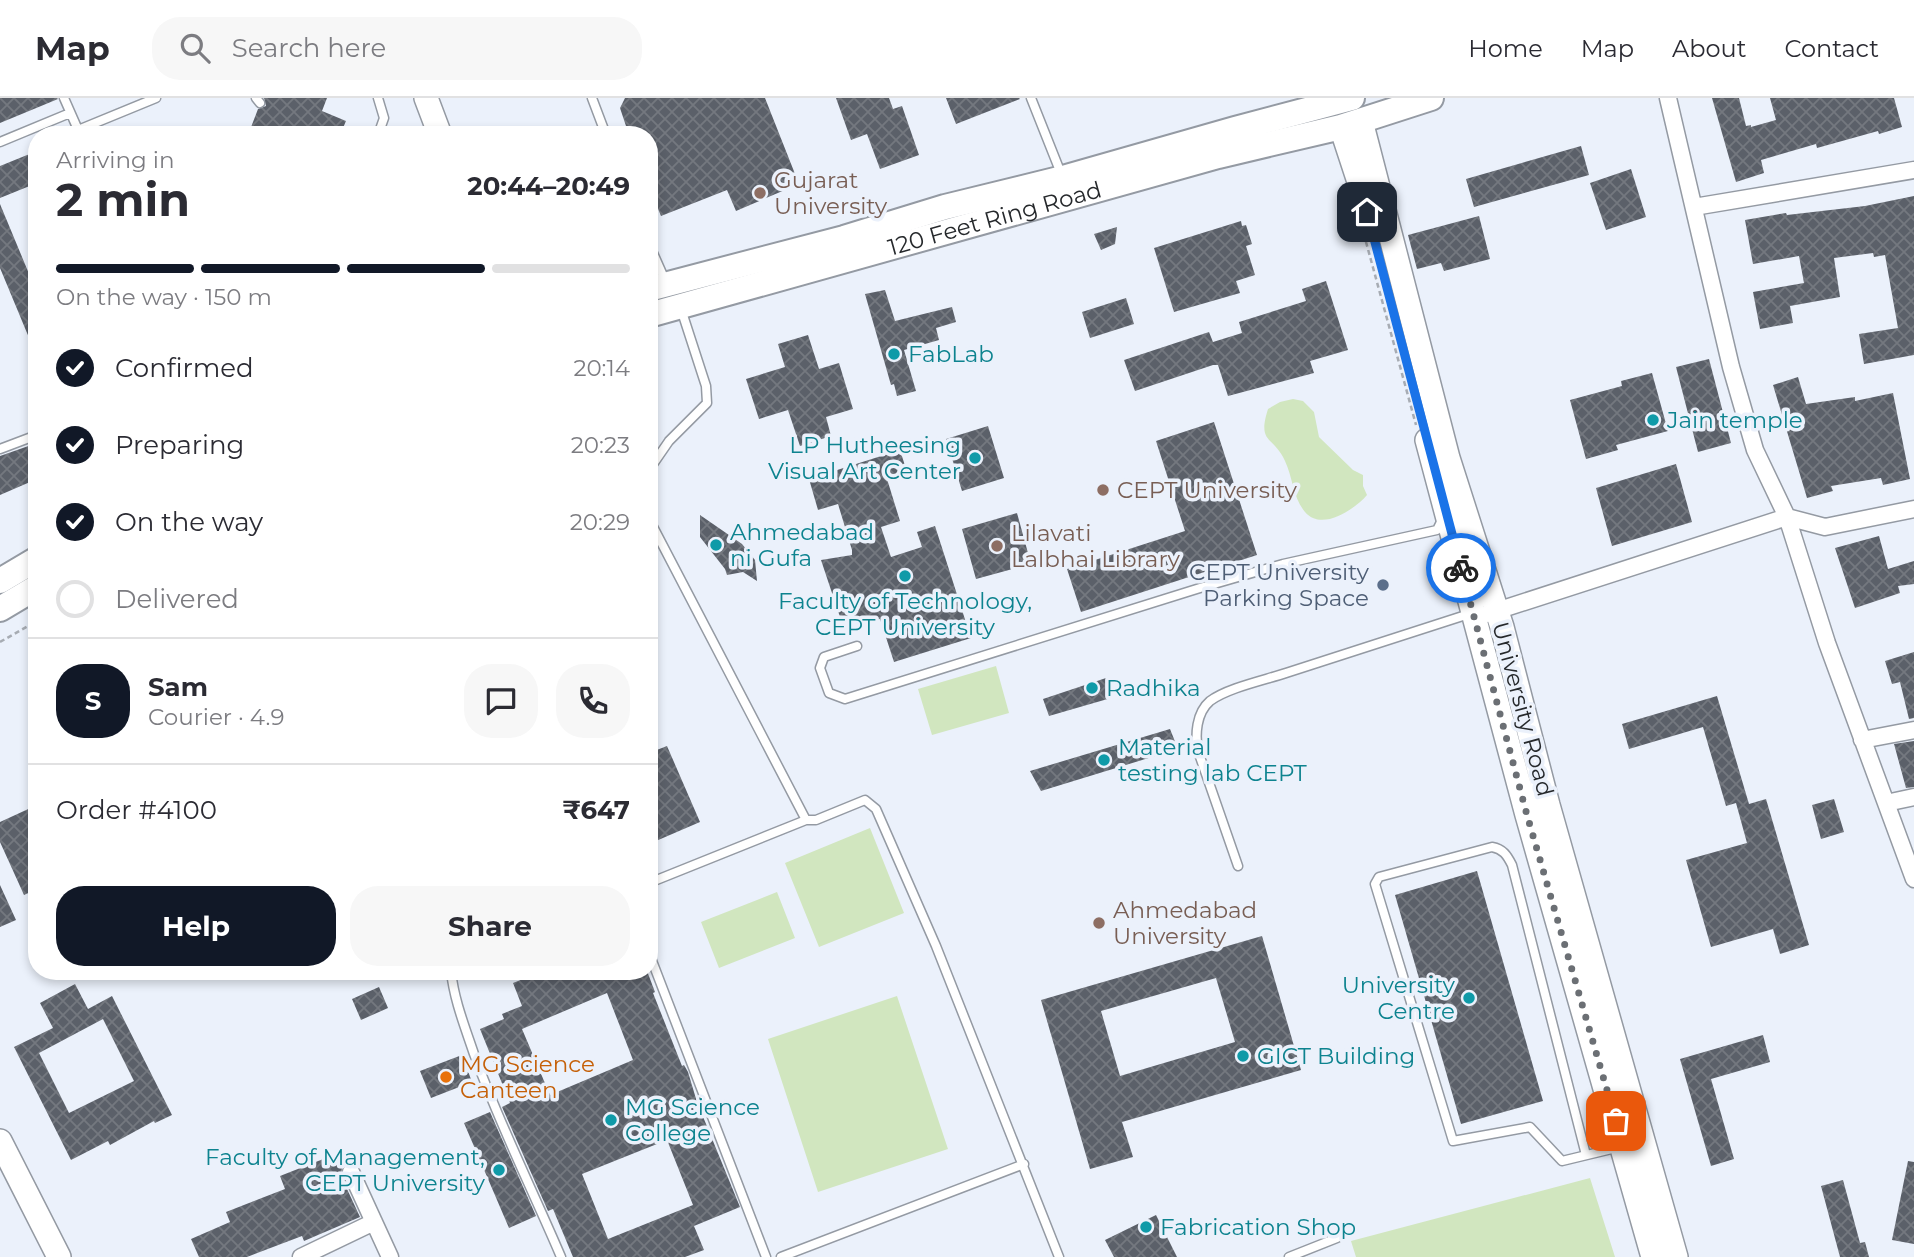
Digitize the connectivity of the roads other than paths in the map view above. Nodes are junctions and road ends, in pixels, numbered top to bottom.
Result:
1 (64, 98) edge
2 (156, 98) edge
3 (378, 98) edge
4 (426, 98) edge
5 (593, 98) edge
6 (1031, 98) edge
7 (1431, 98) edge
8 (1668, 98) edge
9 (1345, 108) edge
10 (70, 113) junction
11 (39, 126) edge
12 (76, 126) edge
13 (93, 126) edge
14 (381, 126) edge
15 (437, 126) edge
16 (603, 126) edge
17 (28, 130) edge
18 (0, 142) edge
19 (1914, 170) edge
20 (1063, 178) junction
21 (1694, 207) junction
22 (658, 270) edge
23 (666, 294) edge
24 (28, 438) edge
25 (0, 449) edge
26 (658, 457) edge
27 (1914, 509) edge
28 (1787, 517) junction
29 (1448, 518) junction
30 (658, 539) edge
31 (28, 564) edge
32 (0, 581) edge
33 (28, 592) edge
34 (0, 609) edge
35 (1482, 614) junction
36 (857, 646) dead end
37 (1914, 730) edge
38 (1862, 740) junction
39 (1914, 797) edge
40 (1886, 803) junction
41 (806, 820) junction
42 (1238, 866) dead end
43 (658, 879) edge
44 (1914, 879) edge
45 (658, 976) edge
46 (452, 980) edge
47 (0, 1140) edge
48 (1623, 1146) junction
49 (1586, 1155) junction
50 (1024, 1164) junction
51 (351, 1172) dead end
52 (374, 1222) junction
53 (1337, 1238) dead end
54 (59, 1257) edge
55 (301, 1257) edge
56 (390, 1257) edge
57 (561, 1257) edge
58 (766, 1257) edge
59 (781, 1257) edge
60 (1059, 1257) edge
61 (1289, 1257) edge
62 (1654, 1257) edge
63 (1676, 1257) edge

1 - 10 lane
2 - 13 lane
3 - 14 lane
4 - 15 street
5 - 16 lane
6 - 20 lane
7 - 9 main road, 120 Feet Ring Road
8 - 21 street
9 - 20 main road, 120 Feet Ring Road
9 - 23 main road, 120 Feet Ring Road
9 - 29 street, University Road
9 - 35 street, University Road
10 - 11 lane
10 - 12 lane
17 - 18 lane
19 - 21 street
20 - 23 main road, 120 Feet Ring Road
21 - 28 street
22 - 23 lane
23 - 26 lane
24 - 25 lane
27 - 28 street
28 - 35 street
28 - 38 street
29 - 35 street, University Road
29 - 36 lane
30 - 41 lane
31 - 32 main road
33 - 34 main road
35 - 42 lane
35 - 48 street, University Road
35 - 63 street, University Road
37 - 38 street
38 - 40 street
39 - 40 street
40 - 44 street
41 - 43 lane
41 - 50 lane
45 - 58 lane
46 - 57 lane
47 - 54 street
48 - 49 lane
48 - 62 street, University Road
49 - 49 lane
50 - 59 lane
50 - 60 lane
51 - 52 street
52 - 55 street
52 - 56 street
53 - 61 lane

